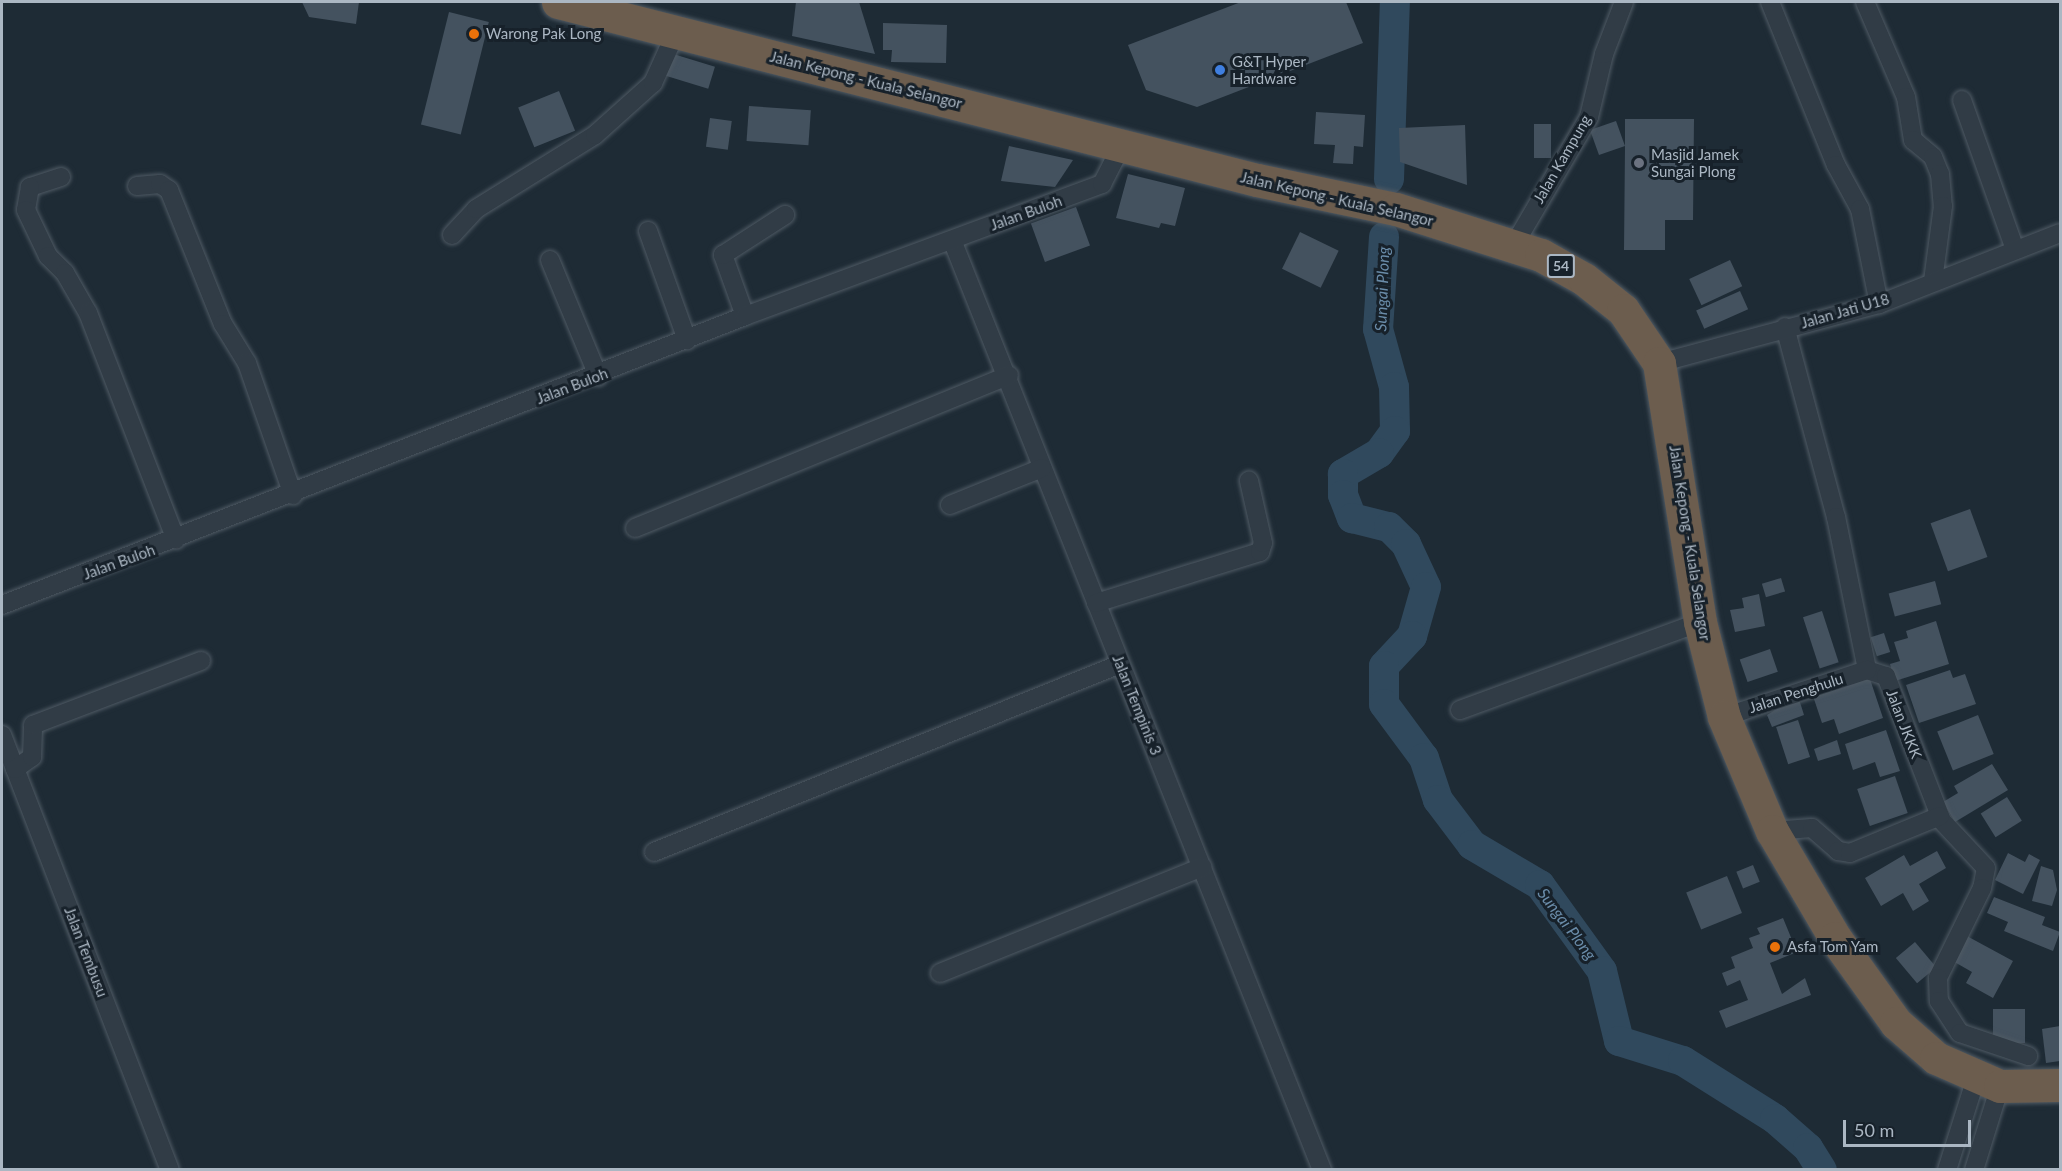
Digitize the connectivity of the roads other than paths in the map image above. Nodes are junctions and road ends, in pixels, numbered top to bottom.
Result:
1 (558, 2) edge
2 (1624, 2) edge
3 (1770, 2) edge
4 (1865, 2) edge
5 (676, 32) junction
6 (1962, 100) dead end
7 (1122, 146) junction
8 (61, 177) dead end
9 (136, 186) dead end
10 (784, 215) dead end
11 (648, 231) dead end
12 (2061, 233) edge
13 (452, 235) dead end
14 (952, 240) junction
15 (1514, 245) junction
16 (2015, 250) junction
17 (550, 260) dead end
18 (1933, 281) junction
19 (1880, 304) junction
20 (745, 316) junction
21 (1785, 327) junction
22 (687, 340) junction
23 (1659, 363) junction
24 (1009, 375) junction
25 (598, 376) junction
26 (1042, 468) junction
27 (1248, 481) dead end
28 (293, 495) junction
29 (950, 505) dead end
30 (635, 528) dead end
31 (176, 540) junction
32 (1096, 603) junction
33 (2, 605) edge
34 (1700, 622) junction
35 (201, 661) dead end
36 (1120, 664) junction
37 (1868, 670) junction
38 (1460, 710) dead end
39 (1724, 717) junction
40 (2, 735) edge
41 (15, 769) junction
42 (1940, 816) junction
43 (1772, 831) junction
44 (654, 852) dead end
45 (1202, 867) junction
46 (940, 973) dead end
47 (2028, 1056) dead end
48 (1988, 1082) junction
49 (2061, 1085) edge
50 (170, 1170) edge
51 (1322, 1170) edge
52 (1947, 1170) edge
53 (1974, 1170) edge

1 - 5 highway, Jalan Kepong - Kuala Selangor / 54
2 - 15 street, Jalan Kampung
3 - 19 street
4 - 18 street
5 - 7 highway, Jalan Kepong - Kuala Selangor / 54
5 - 13 street
6 - 16 street
7 - 14 street, Jalan Buloh
7 - 15 highway, Jalan Kepong - Kuala Selangor / 54
8 - 31 street
9 - 28 street
10 - 20 street
11 - 22 street
12 - 16 street, Jalan Jati U18
14 - 20 street, Jalan Buloh
14 - 24 street, Jalan Tempinis 3
15 - 23 highway, Jalan Kepong - Kuala Selangor / 54
16 - 18 street, Jalan Jati U18
17 - 25 street
18 - 19 street, Jalan Jati U18
19 - 21 street, Jalan Jati U18
20 - 22 street, Jalan Buloh
21 - 23 street, Jalan Jati U18
21 - 37 street
22 - 25 street, Jalan Buloh
23 - 34 highway, Jalan Kepong - Kuala Selangor / 54
24 - 26 street, Jalan Tempinis 3
24 - 30 street
25 - 28 street, Jalan Buloh
26 - 29 street
26 - 32 street, Jalan Tempinis 3
27 - 32 street
28 - 31 street, Jalan Buloh
31 - 33 street, Jalan Buloh
32 - 36 street, Jalan Tempinis 3
34 - 38 street
34 - 39 highway, Jalan Kepong - Kuala Selangor / 54
35 - 41 street
36 - 44 street
36 - 45 street, Jalan Tempinis 3
37 - 39 street, Jalan Penghulu
37 - 42 street, Jalan JKKK
39 - 43 highway, Jalan Kepong - Kuala Selangor / 54
40 - 41 street, Jalan Tembusu
41 - 50 street, Jalan Tembusu
42 - 43 street
42 - 47 street, Jalan JKKK
43 - 48 highway, Jalan Kepong - Kuala Selangor / 54
45 - 46 street
45 - 51 street, Jalan Tempinis 3
48 - 49 highway, Jalan Kepong - Kuala Selangor / 54
48 - 52 street
48 - 53 street

